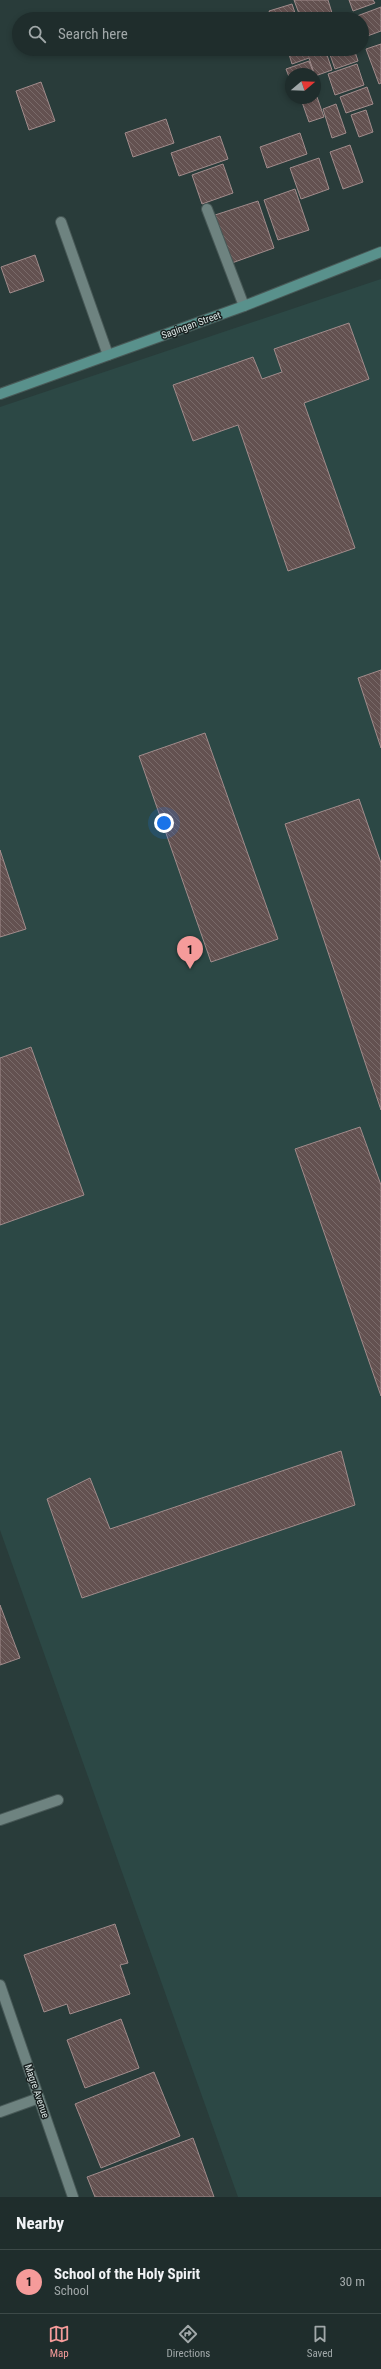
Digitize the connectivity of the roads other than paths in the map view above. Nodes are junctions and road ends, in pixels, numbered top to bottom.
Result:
1 (207, 210) dead end
2 (61, 222) dead end
3 (381, 252) edge
4 (244, 306) junction
5 (108, 355) junction
6 (0, 394) edge
7 (58, 1800) dead end
8 (0, 1820) edge
9 (0, 1985) edge
10 (39, 2098) junction
11 (0, 2112) edge
12 (73, 2197) edge

1 - 4 street
2 - 5 street
3 - 4 main road, Sagingan Street
4 - 5 main road, Sagingan Street
5 - 6 main road, Sagingan Street
7 - 8 street
9 - 10 street, Magre Avenue
10 - 11 street
10 - 12 street, Magre Avenue

